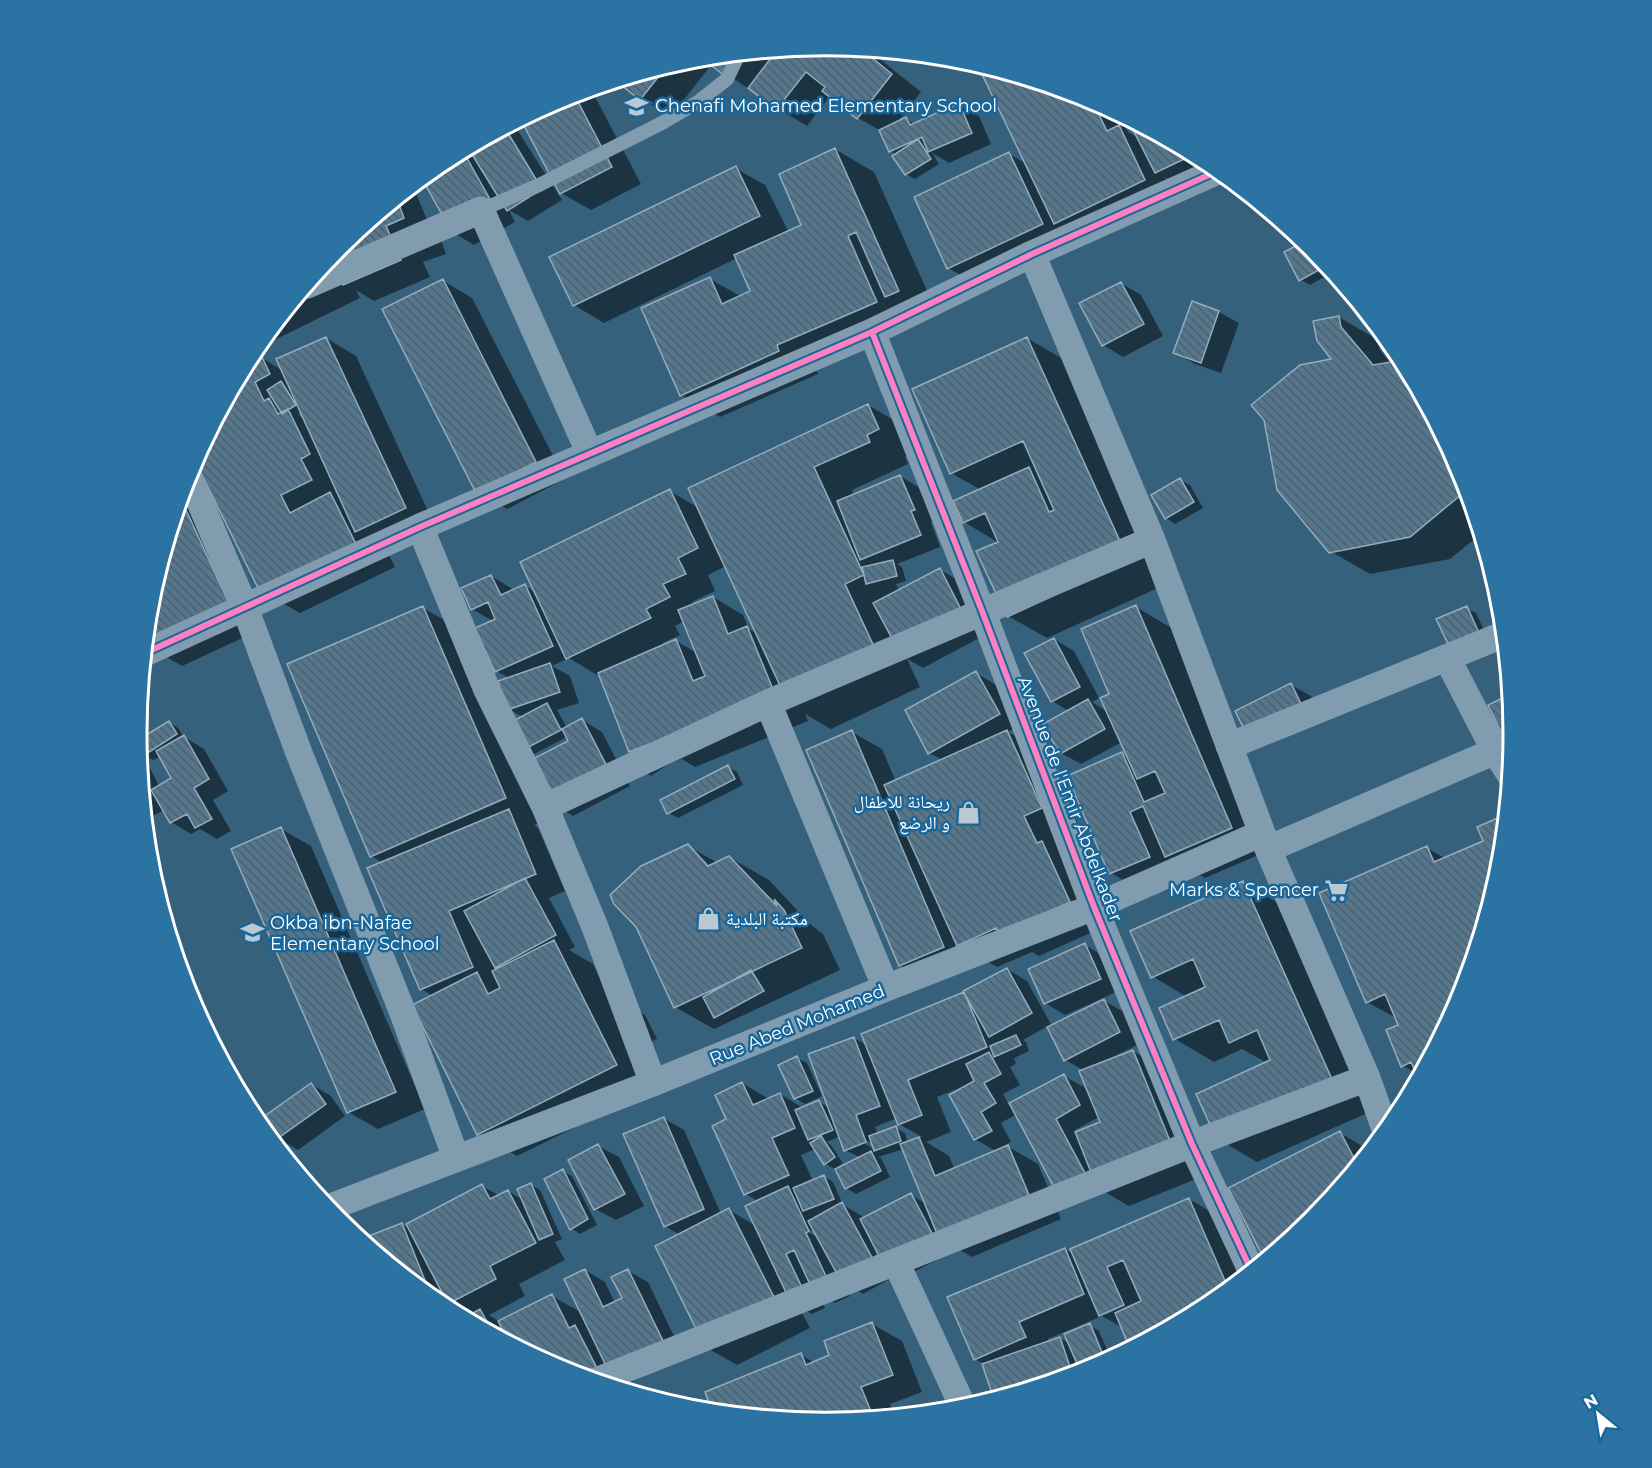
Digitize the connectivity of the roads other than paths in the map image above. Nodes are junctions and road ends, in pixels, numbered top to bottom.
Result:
1 (736, 61) edge
2 (1209, 175) edge
3 (481, 210) junction
4 (1032, 254) junction
5 (325, 277) edge
6 (872, 332) junction
7 (590, 454) junction
8 (194, 488) edge
9 (420, 527) junction
10 (1152, 540) junction
11 (245, 608) junction
12 (982, 611) junction
13 (1498, 637) edge
14 (153, 649) edge
15 (1447, 658) junction
16 (768, 703) junction
17 (1229, 746) junction
18 (1495, 751) junction
19 (1503, 764) edge
20 (545, 807) junction
21 (1265, 841) junction
22 (1094, 907) junction
23 (886, 988) junction
24 (1367, 1078) junction
25 (653, 1083) junction
26 (1382, 1122) edge
27 (1192, 1144) junction
28 (456, 1158) junction
29 (337, 1204) edge
30 (896, 1262) junction
31 (1248, 1264) edge
32 (608, 1376) edge
33 (959, 1399) edge

1 - 3 lane
2 - 4 street
3 - 5 street
3 - 7 street
4 - 6 street
4 - 10 street
6 - 7 street
6 - 12 street, Avenue de l'Emir Abdelkader
7 - 9 street
8 - 11 street
9 - 11 street
9 - 20 street
10 - 12 street
10 - 17 street
11 - 14 street
11 - 28 street
12 - 16 street
12 - 22 street, Avenue de l'Emir Abdelkader
13 - 15 street
15 - 17 street
15 - 18 street
16 - 20 street
16 - 23 street
17 - 21 street
18 - 19 street
18 - 21 street, Rue Abed Mohamed
20 - 25 street
21 - 22 street, Rue Abed Mohamed
21 - 24 street
22 - 23 street, Rue Abed Mohamed
22 - 27 street, Avenue de l'Emir Abdelkader
23 - 25 street, Rue Abed Mohamed
24 - 26 street
24 - 27 street
25 - 28 street, Rue Abed Mohamed
27 - 30 street
27 - 31 street, Avenue de l'Emir Abdelkader
28 - 29 street, Rue Abed Mohamed
30 - 32 street
30 - 33 street

